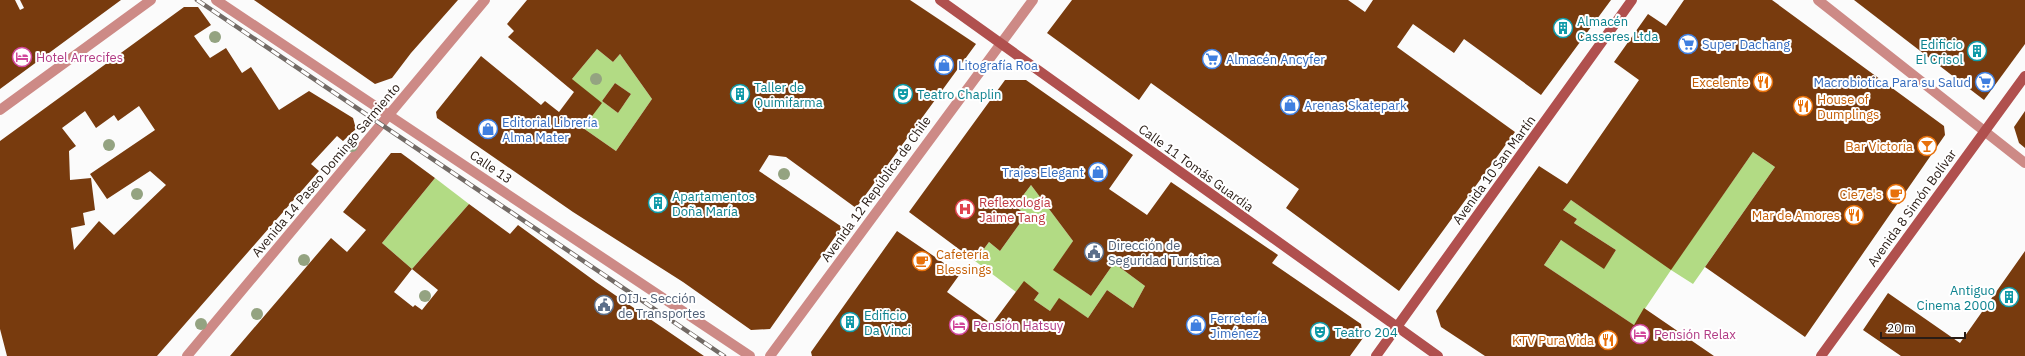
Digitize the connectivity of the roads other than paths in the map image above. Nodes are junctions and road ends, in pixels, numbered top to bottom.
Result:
1 (151, 0) edge
2 (216, 0) edge
3 (485, 0) edge
4 (940, 0) edge
5 (1033, 0) edge
6 (1632, 0) edge
7 (1818, 0) edge
8 (1000, 43) junction
9 (2025, 76) edge
10 (0, 110) edge
11 (389, 114) junction
12 (1984, 131) junction
13 (2025, 163) edge
14 (1397, 328) junction
15 (187, 356) edge
16 (750, 356) edge
17 (770, 356) edge
18 (1376, 356) edge
19 (1438, 356) edge
20 (1820, 356) edge

1 - 10 street
2 - 11 street, Calle 13
3 - 11 street, Avenida 14 Paseo Domingo Sarmiento
4 - 8 street, Calle 11 Tomás Guardia
5 - 8 street, Avenida 12 República de Chile
6 - 14 street, Avenida 10 San Martín
7 - 12 street
8 - 14 street, Calle 11 Tomás Guardia
8 - 17 street, Avenida 12 República de Chile
9 - 12 street, Avenida 8 Simón Bolívar
11 - 15 street, Avenida 14 Paseo Domingo Sarmiento
11 - 16 street, Calle 13
12 - 13 street
12 - 20 street, Avenida 8 Simón Bolívar
14 - 18 street, Avenida 10 San Martín
14 - 19 street, Calle 11 Tomás Guardia

